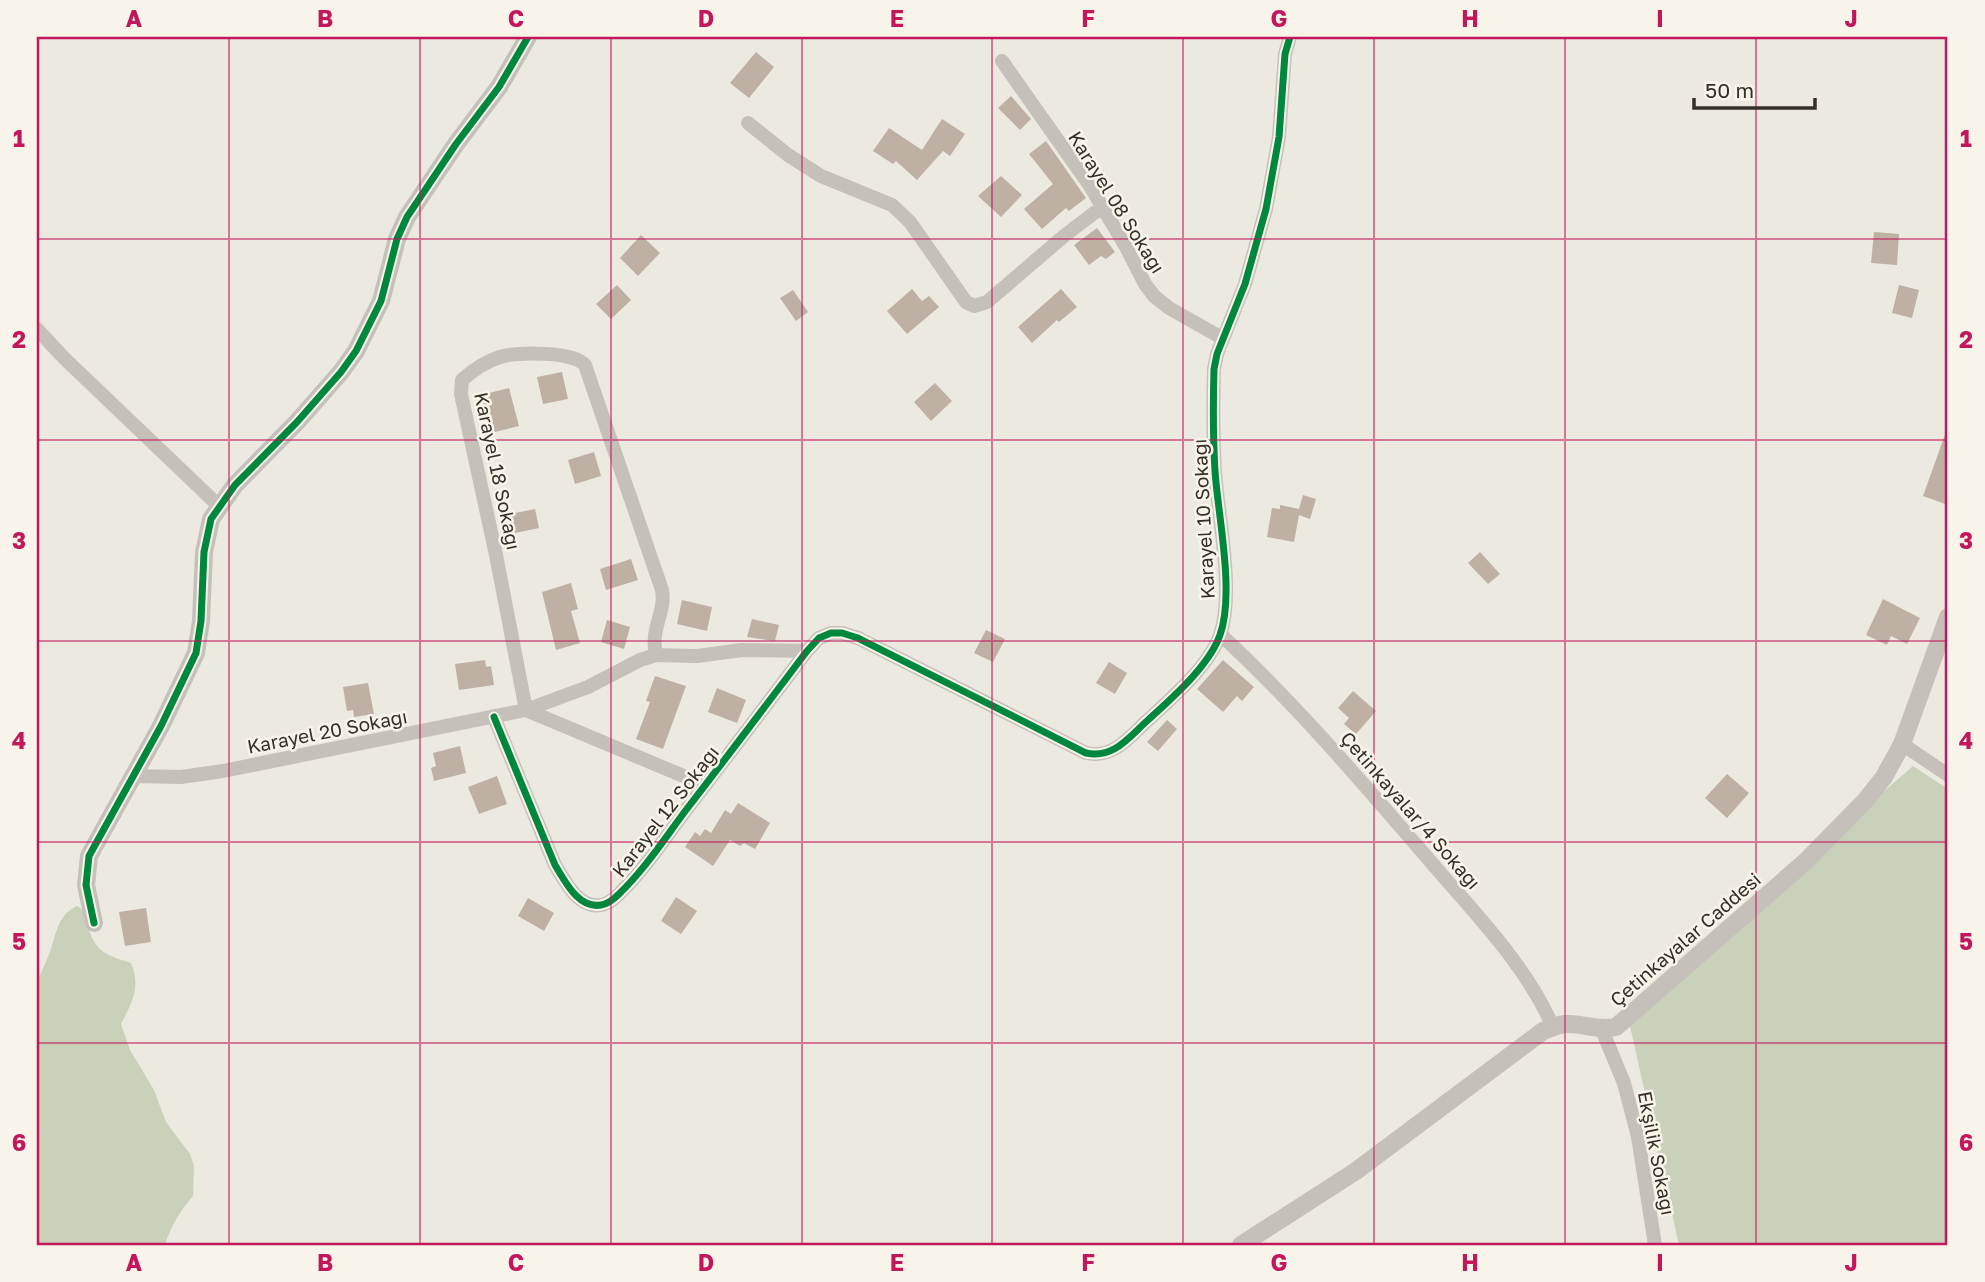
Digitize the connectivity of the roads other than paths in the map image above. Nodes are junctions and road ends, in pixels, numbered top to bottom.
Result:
1 (528, 37) edge
2 (1290, 37) edge
3 (1002, 61) dead end
4 (748, 123) dead end
5 (1102, 206) junction
6 (37, 329) edge
7 (1222, 338) junction
8 (219, 506) junction
9 (1948, 617) edge
10 (1220, 634) junction
11 (807, 651) junction
12 (656, 655) junction
13 (526, 710) junction
14 (495, 717) junction
15 (1902, 744) junction
16 (1948, 775) edge
17 (133, 776) junction
18 (705, 785) junction
19 (94, 923) dead end
20 (1553, 1027) junction
21 (1602, 1030) junction
22 (1241, 1245) edge
23 (1655, 1245) edge

1 - 8 street
2 - 7 street, Karayel 10 Sokağı
3 - 5 street, Karayel 08 Sokağı
4 - 5 street
5 - 7 street, Karayel 08 Sokağı
6 - 8 street
7 - 10 street, Karayel 10 Sokağı
8 - 17 street
9 - 15 street, Çetinkayalar Caddesi
10 - 11 street, Karayel 10 Sokağı
10 - 20 street, Çetinkayalar/4 Sokağı
11 - 12 street
11 - 18 street, Karayel 12 Sokağı
12 - 13 street
12 - 13 street, Karayel 18 Sokağı
13 - 14 street, Karayel 20 Sokağı
13 - 18 street
14 - 17 street, Karayel 20 Sokağı
14 - 18 street, Karayel 12 Sokağı
15 - 16 street
15 - 21 street, Çetinkayalar Caddesi
17 - 19 street
20 - 21 street, Çetinkayalar Caddesi
20 - 22 street
21 - 23 street, Ekşilik Sokağı

